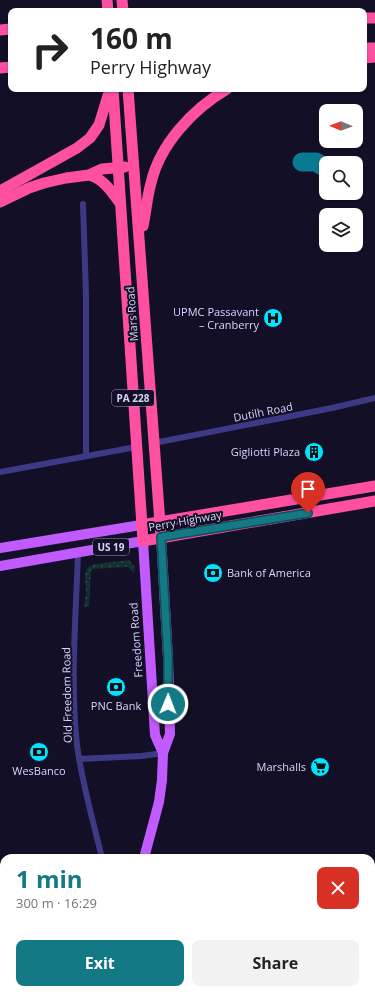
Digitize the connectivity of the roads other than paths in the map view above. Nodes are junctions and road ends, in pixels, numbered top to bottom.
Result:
1 (109, 92) edge
2 (113, 92) edge
3 (128, 92) edge
4 (222, 92) edge
5 (118, 167) junction
6 (133, 167) junction
7 (89, 175) junction
8 (0, 190) edge
9 (0, 202) edge
10 (120, 202) junction
11 (83, 204) dead end
12 (140, 243) junction
13 (375, 398) edge
14 (154, 443) junction
15 (136, 447) junction
16 (86, 456) junction
17 (0, 472) edge
18 (375, 486) edge
19 (375, 501) edge
20 (159, 521) junction
21 (141, 524) junction
22 (161, 537) junction
23 (143, 541) junction
24 (0, 548) edge
25 (78, 552) junction
26 (0, 566) edge
27 (163, 753) junction
28 (79, 759) junction
29 (101, 854) edge
30 (145, 854) edge

1 - 8 highway
2 - 5 highway, Mars Road / PA 228
3 - 6 highway, Mars Road / PA 228
4 - 12 highway
5 - 6 highway
5 - 7 highway
5 - 10 highway, Mars Road / PA 228
6 - 12 highway, Mars Road / PA 228
7 - 9 highway
7 - 10 highway
10 - 15 highway, Mars Road / PA 228
11 - 16 street
12 - 14 highway, Mars Road / PA 228
13 - 14 street, Dutilh Road
14 - 20 highway, Mars Road / PA 228
15 - 16 street
15 - 21 highway, Mars Road / PA 228
16 - 17 street
18 - 20 highway, Perry Highway / US 19
19 - 22 highway, Perry Highway / US 19
20 - 21 highway, Perry Highway / US 19
20 - 22 highway, Mars Road / PA 228
21 - 23 highway, Freedom Road / PA 228
21 - 24 main road, Perry Highway / US 19
22 - 23 highway, Perry Highway / US 19
22 - 27 main road, Freedom Road
23 - 25 main road, Perry Highway / US 19
23 - 27 main road, Freedom Road
25 - 26 main road, Perry Highway / US 19
25 - 28 street, Old Freedom Road
27 - 28 street
27 - 30 main road, Freedom Road
28 - 29 street, Old Freedom Road

